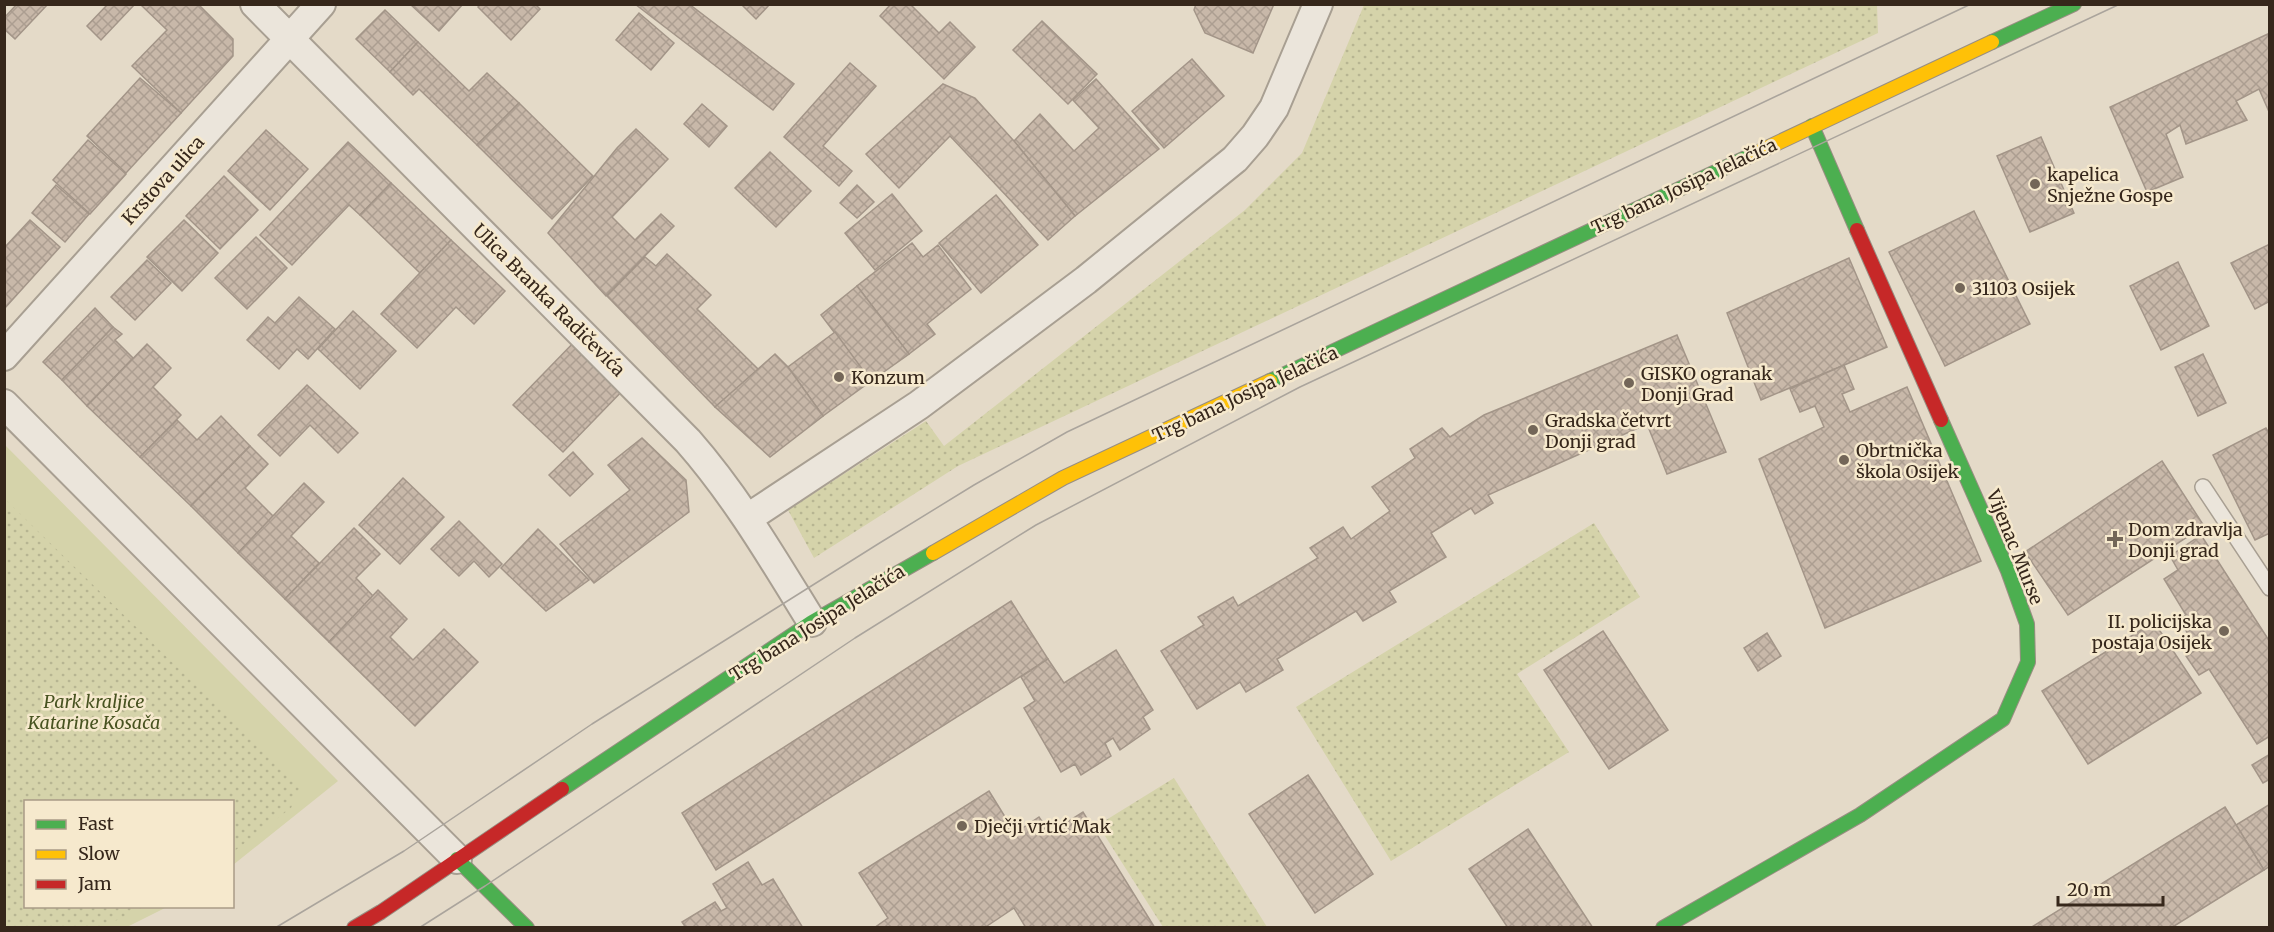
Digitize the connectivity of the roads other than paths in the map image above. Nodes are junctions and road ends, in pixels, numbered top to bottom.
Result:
1 (255, 4) edge
2 (321, 4) edge
3 (1318, 4) edge
4 (2074, 4) edge
5 (290, 39) junction
6 (1812, 126) junction
7 (4, 356) edge
8 (4, 404) edge
9 (2203, 487) dead end
10 (748, 518) junction
11 (2270, 588) edge
12 (812, 622) junction
13 (458, 859) junction
14 (354, 927) edge
15 (527, 927) edge
16 (1663, 927) edge

1 - 5 street, Ulica Branka Radičevića
2 - 5 street, Krstova ulica
3 - 10 street
4 - 6 main road, Trg bana Josipa Jelačića
5 - 7 street, Krstova ulica
5 - 10 street, Ulica Branka Radičevića
6 - 12 main road, Trg bana Josipa Jelačića
6 - 16 main road, Vijenac Murse
8 - 13 street
9 - 11 lane
10 - 12 street, Ulica Branka Radičevića
12 - 13 main road, Trg bana Josipa Jelačića
13 - 14 main road
13 - 15 main road

